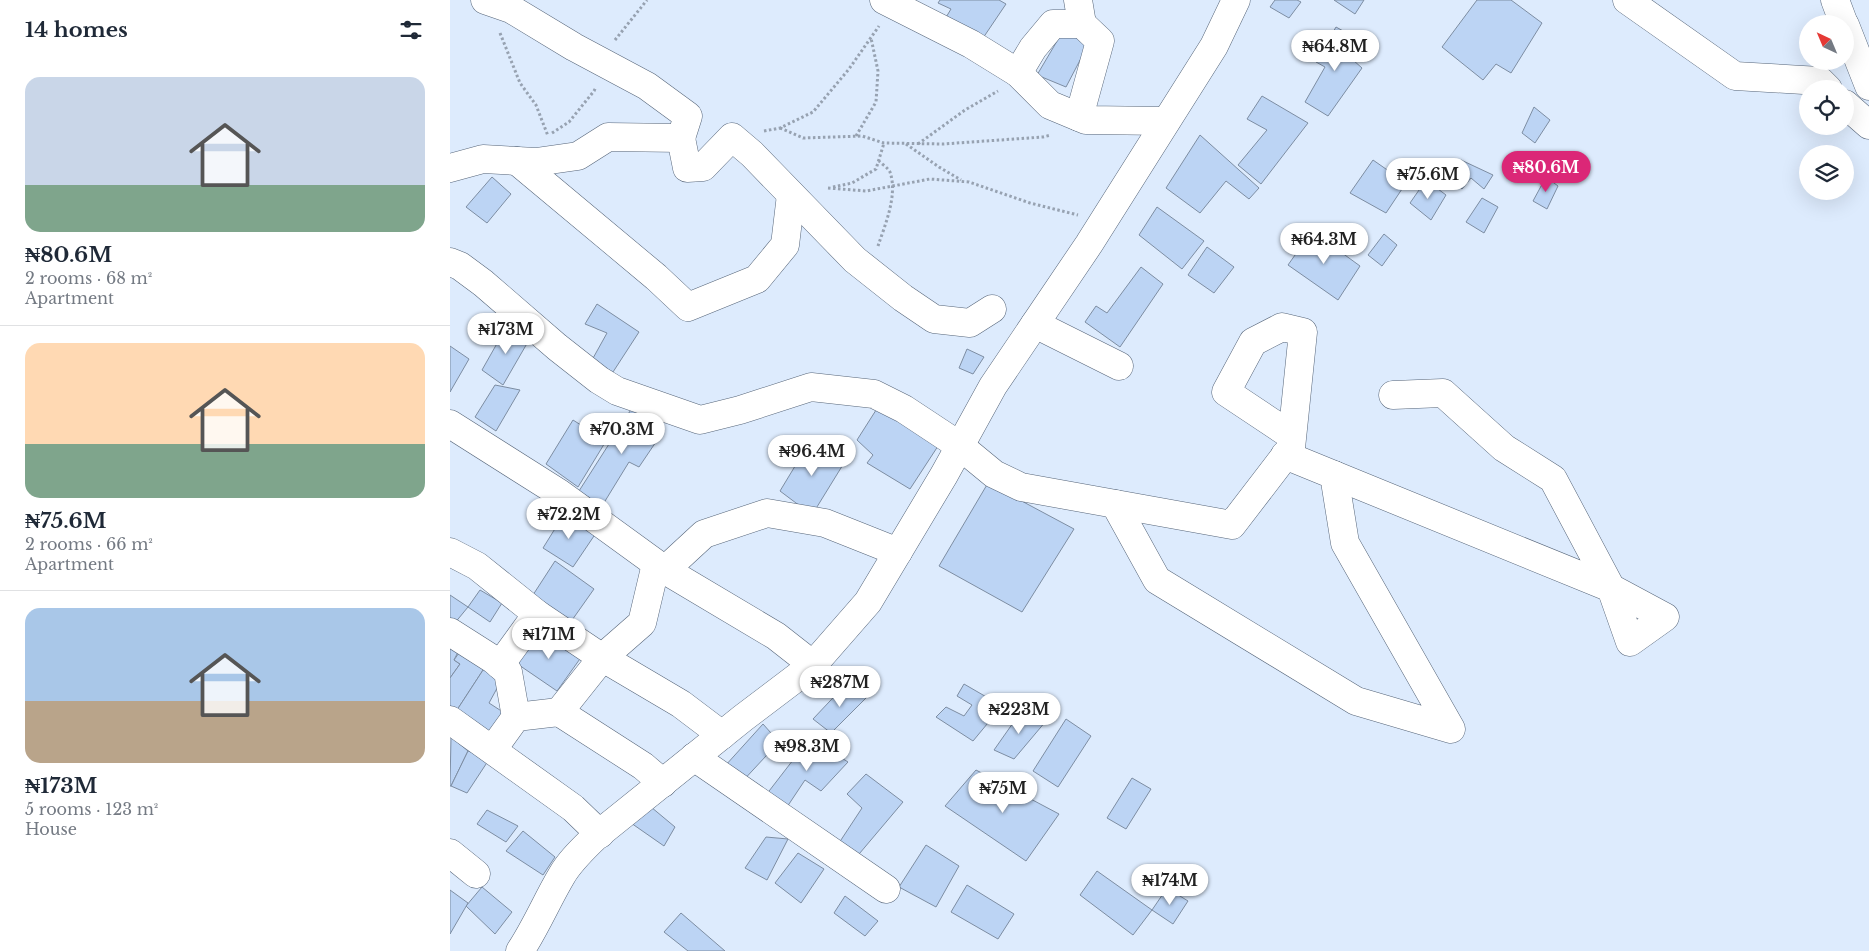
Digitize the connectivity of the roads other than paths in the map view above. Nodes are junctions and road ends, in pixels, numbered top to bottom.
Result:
1 (486, 0) edge
2 (1236, 0) edge
3 (1627, 0) edge
4 (1835, 0) edge
5 (889, 1) edge
6 (1080, 12) edge
7 (1841, 15) edge
8 (1854, 48) edge
9 (1020, 75) junction
10 (1803, 80) edge
11 (1869, 86) edge
12 (1854, 112) edge
13 (1079, 117) junction
14 (1166, 121) junction
15 (1869, 125) edge
16 (681, 138) junction
17 (517, 161) junction
18 (450, 168) edge
19 (791, 194) junction
20 (450, 262) edge
21 (992, 309) dead end
22 (1035, 324) junction
23 (1119, 366) dead end
24 (1394, 395) dead end
25 (450, 424) edge
26 (960, 446) junction
27 (1334, 475) junction
28 (1115, 504) junction
29 (450, 552) edge
30 (898, 552) junction
31 (661, 567) junction
32 (537, 614) junction
33 (450, 632) edge
34 (602, 658) junction
35 (500, 665) junction
36 (813, 665) junction
37 (558, 712) junction
38 (516, 717) junction
39 (450, 720) edge
40 (722, 735) junction
41 (493, 749) junction
42 (694, 757) junction
43 (663, 783) junction
44 (600, 834) junction
45 (450, 853) edge
46 (476, 874) dead end
47 (886, 889) dead end
48 (520, 951) edge

1 - 16 street
2 - 14 street
3 - 10 street
4 - 7 street
5 - 9 street
6 - 9 street
6 - 13 street
8 - 11 street
9 - 13 street
12 - 15 street
13 - 14 street
14 - 22 street
16 - 17 street
16 - 19 street
17 - 18 street
17 - 19 street
19 - 21 street
20 - 26 street
22 - 23 street
22 - 26 street
24 - 27 street
25 - 31 street
26 - 28 street
26 - 30 street
27 - 28 street
27 - 28 street
29 - 32 street
30 - 31 street
30 - 36 street
31 - 34 street
31 - 36 street
32 - 34 street
32 - 35 street
33 - 35 street
34 - 37 street
34 - 40 street
35 - 38 street
36 - 40 street
37 - 38 street
37 - 43 street
38 - 41 street
39 - 41 street
40 - 42 street
41 - 44 street
42 - 43 street
42 - 47 street
43 - 44 street
44 - 48 street
45 - 46 street

